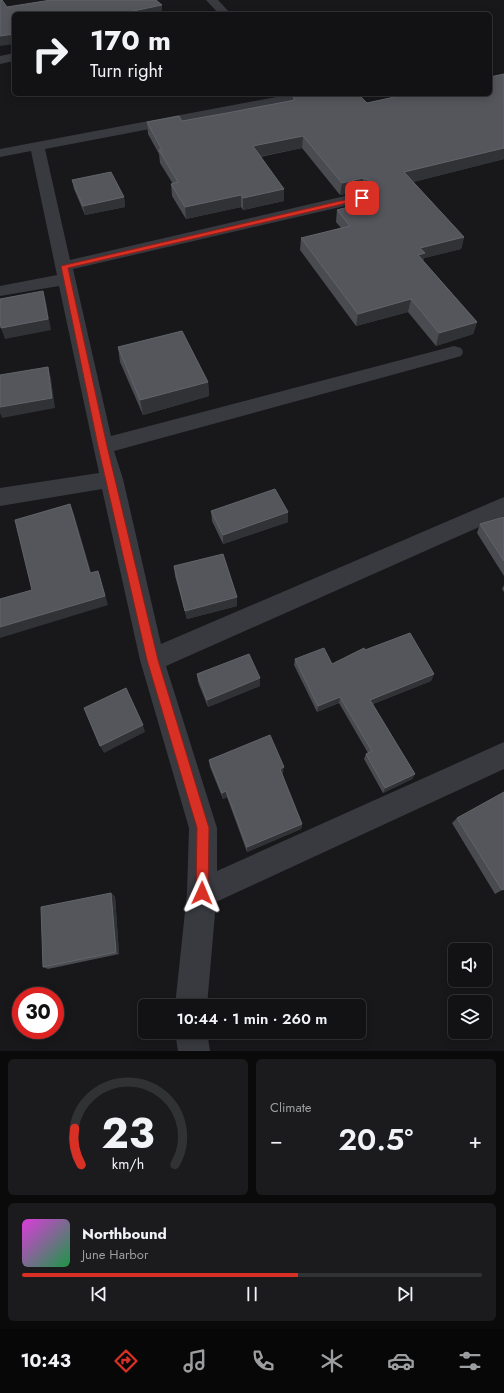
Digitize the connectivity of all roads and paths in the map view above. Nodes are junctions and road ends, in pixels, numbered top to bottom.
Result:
1 (212, 0) edge
2 (223, 12) edge
3 (12, 57) edge
4 (0, 60) edge
5 (302, 96) edge
6 (37, 146) junction
7 (0, 153) edge
8 (362, 198) edge
9 (66, 272) junction
10 (0, 291) edge
11 (454, 352) dead end
12 (103, 446) junction
13 (112, 479) junction
14 (0, 497) edge
15 (504, 506) edge
16 (152, 660) junction
17 (504, 755) edge
18 (202, 893) junction
19 (192, 999) edge
20 (192, 1039) edge
21 (194, 1051) edge

1 - 2 street
3 - 4 street
5 - 6 street
6 - 7 street
6 - 9 street
8 - 9 street
9 - 10 street
9 - 12 street
11 - 12 street
12 - 13 street
13 - 14 street
13 - 16 street
15 - 16 street
16 - 18 street
17 - 18 street
18 - 19 street
20 - 21 street

